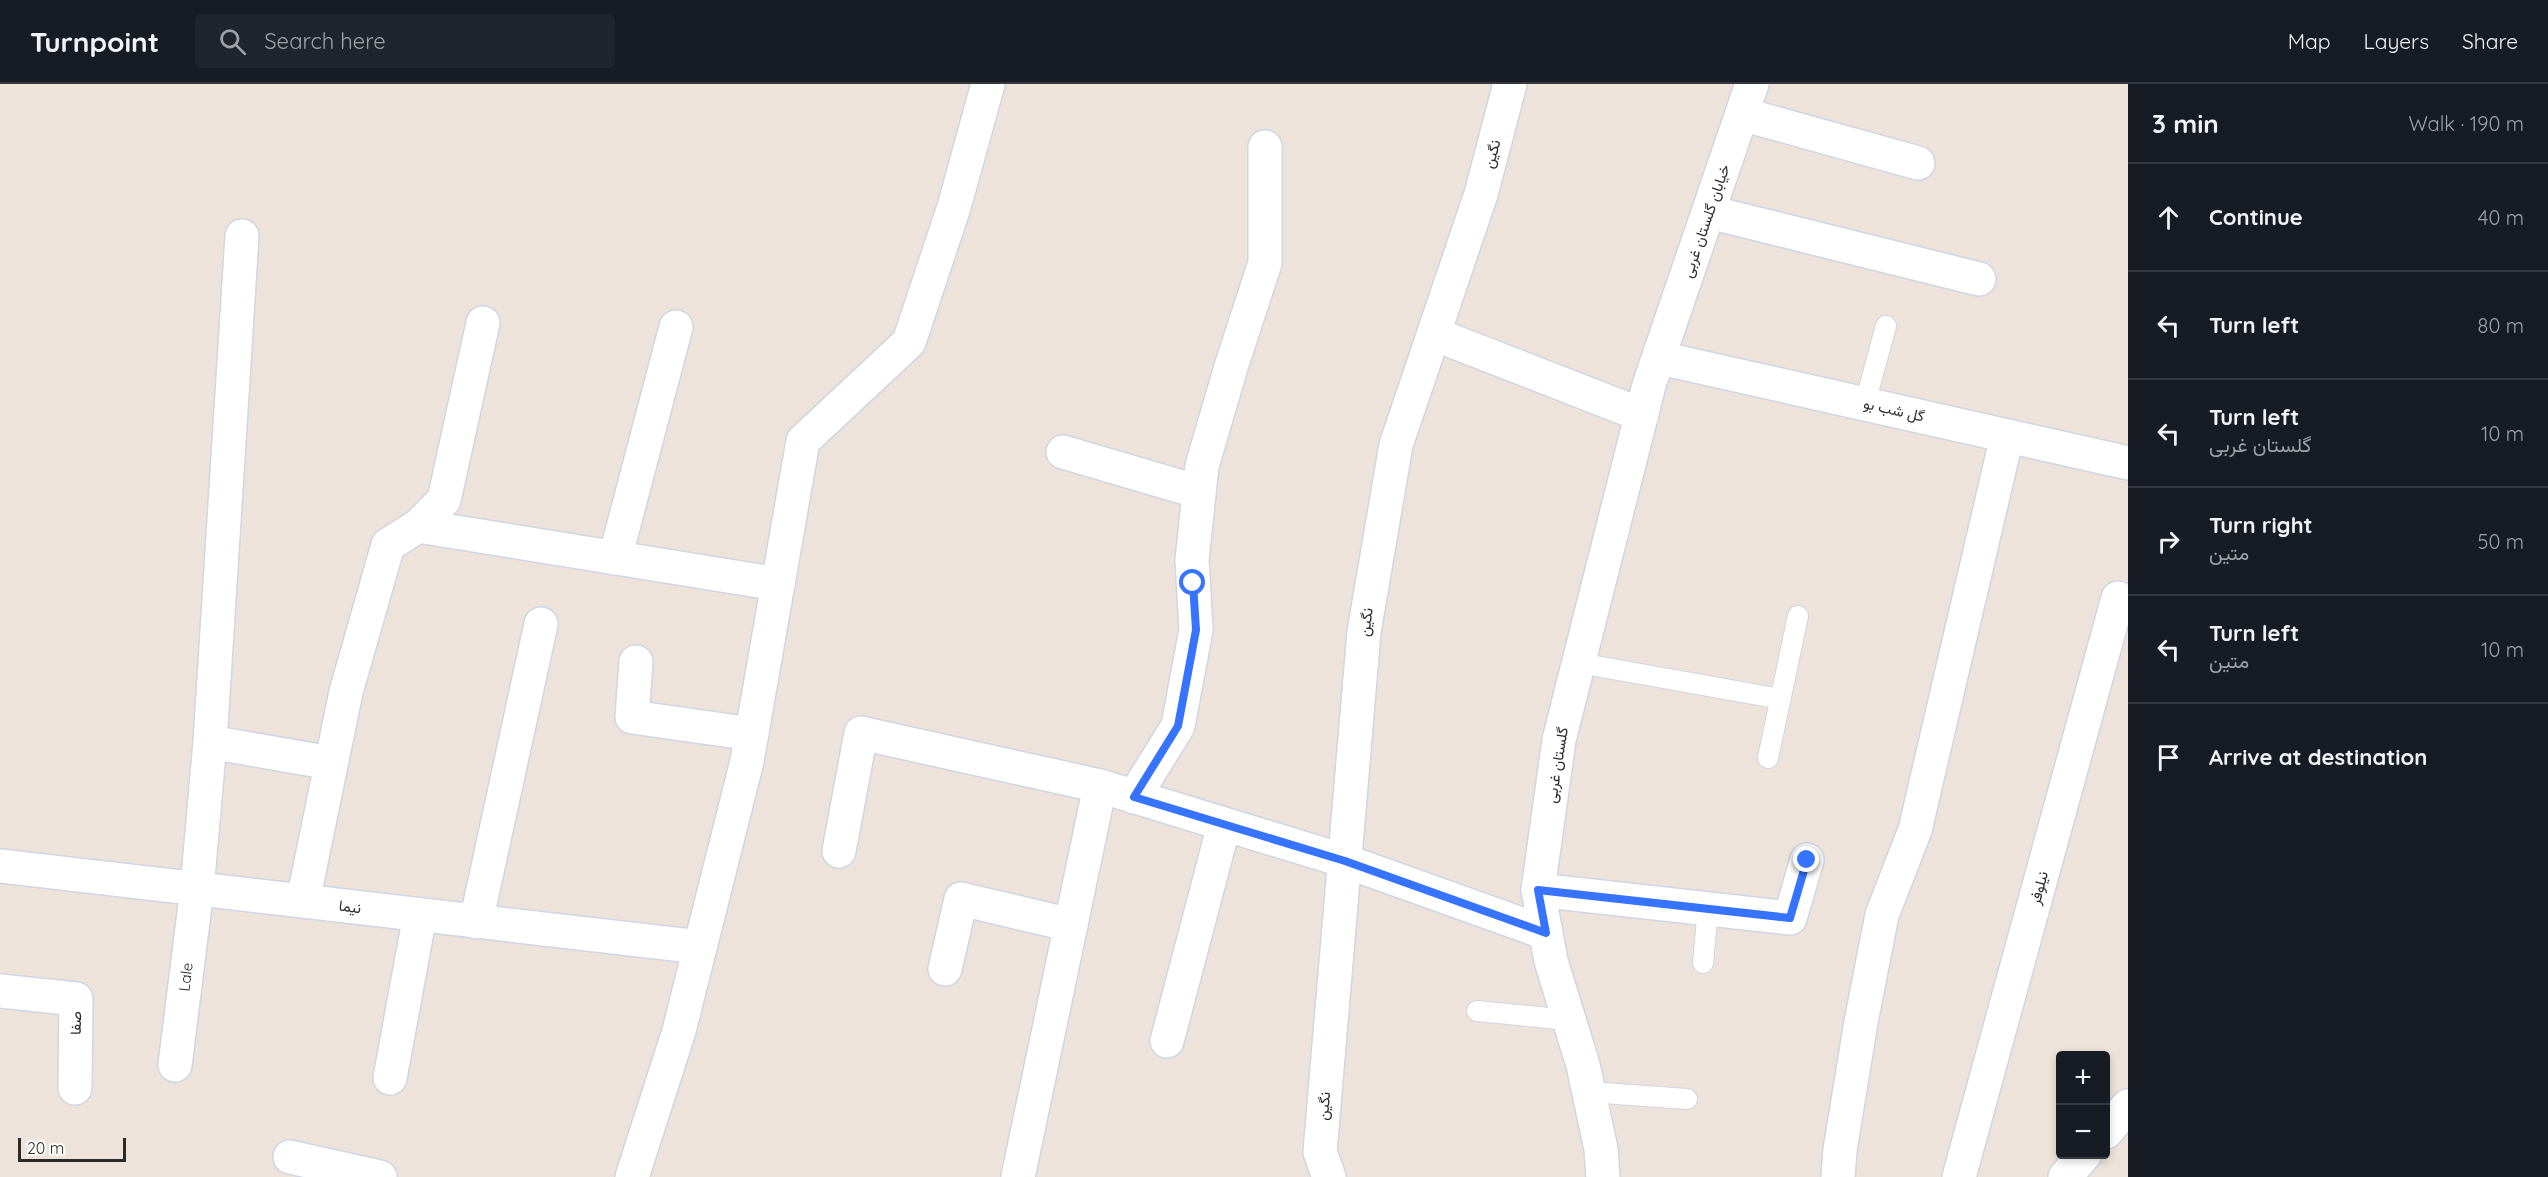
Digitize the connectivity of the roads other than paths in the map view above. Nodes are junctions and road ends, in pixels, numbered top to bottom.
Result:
1 (988, 84) edge
2 (1510, 84) edge
3 (1747, 99) edge
4 (1264, 147) dead end
5 (1918, 163) dead end
6 (1709, 212) junction
7 (242, 236) dead end
8 (1979, 279) dead end
9 (483, 323) dead end
10 (1886, 326) dead end
11 (676, 327) dead end
12 (1434, 334) junction
13 (1660, 358) junction
14 (1865, 404) junction
15 (1642, 415) junction
16 (2007, 436) junction
17 (1063, 452) dead end
18 (2128, 463) edge
19 (1199, 492) junction
20 (418, 526) junction
21 (615, 558) junction
22 (778, 584) junction
23 (2118, 598) dead end
24 (1798, 616) dead end
25 (541, 624) dead end
26 (636, 662) dead end
27 (1579, 663) junction
28 (1781, 699) junction
29 (752, 734) junction
30 (210, 742) junction
31 (1768, 758) dead end
32 (331, 763) junction
33 (1100, 786) junction
34 (1134, 797) junction
35 (1224, 825) junction
36 (839, 851) dead end
37 (1807, 860) dead end
38 (1345, 861) junction
39 (0, 866) edge
40 (197, 889) junction
41 (1538, 890) junction
42 (303, 901) junction
43 (1708, 909) junction
44 (420, 915) junction
45 (476, 922) junction
46 (1071, 925) junction
47 (1546, 933) junction
48 (700, 947) junction
49 (1703, 963) dead end
50 (945, 969) dead end
51 (0, 991) edge
52 (1477, 1011) dead end
53 (1569, 1020) junction
54 (1167, 1041) dead end
55 (175, 1065) dead end
56 (390, 1078) dead end
57 (75, 1088) dead end
58 (1589, 1092) junction
59 (1687, 1099) dead end
60 (2128, 1106) edge
61 (2110, 1126) edge
62 (290, 1156) dead end
63 (2081, 1159) edge
64 (380, 1177) edge
65 (632, 1177) edge
66 (1018, 1177) edge
67 (1329, 1177) edge
68 (1603, 1177) edge
69 (1838, 1177) edge
70 (1959, 1177) edge
71 (2065, 1177) edge

1 - 22 street
2 - 12 street, نگین
3 - 5 street
3 - 6 street, خیابان گلستان غربی
4 - 19 street
6 - 8 street
6 - 13 street, خیابان گلستان غربی
7 - 30 street, Lale
9 - 20 street
10 - 14 lane
11 - 21 street
12 - 15 street
12 - 38 street, نگین
13 - 14 street, گل شب بو
13 - 15 street, گلستان غربی
14 - 16 street, گل شب بو
15 - 27 street, گلستان غربی
16 - 18 street, گل شب بو
16 - 69 street
17 - 19 street
19 - 34 street
20 - 21 street
20 - 32 street
21 - 22 street
22 - 29 street
23 - 70 street, نیلوفر
24 - 28 lane
25 - 45 street
26 - 29 street
27 - 28 lane
27 - 41 street, گلستان غربی
28 - 31 lane
29 - 48 street
30 - 32 street
30 - 40 street, Lale
32 - 42 street
33 - 34 street
33 - 36 street
33 - 46 street
34 - 35 street
35 - 38 street
35 - 54 street
37 - 43 street
38 - 47 street
38 - 67 street, نگین
39 - 40 street, نیما
40 - 42 street, نیما
40 - 55 street, Lale
41 - 43 street
41 - 47 street, گلستان غربی
42 - 44 street, نیما
43 - 49 lane
44 - 45 street, نیما
44 - 56 street
45 - 48 street, نیما
46 - 50 street
46 - 66 street
47 - 53 street, گلستان غربی
48 - 65 street
51 - 57 street, صفا
52 - 53 lane
53 - 58 street, گلستان غربی
58 - 59 lane
58 - 68 street, گلستان غربی
60 - 61 street
62 - 64 street
63 - 71 street

